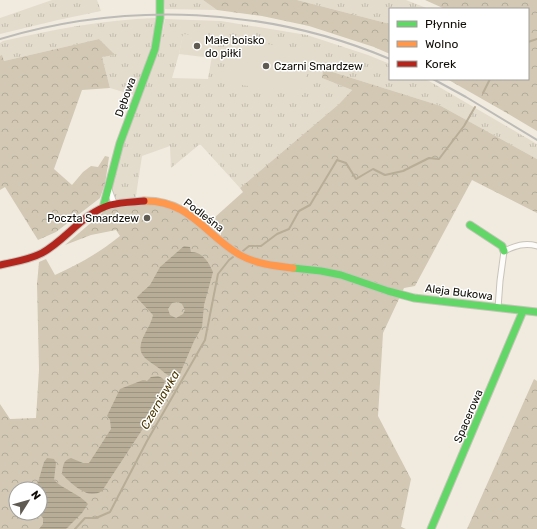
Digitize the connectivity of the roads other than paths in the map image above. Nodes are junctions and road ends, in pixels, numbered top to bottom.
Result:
1 (160, 0) edge
2 (108, 186) junction
3 (114, 203) junction
4 (103, 208) junction
5 (470, 225) dead end
6 (537, 246) edge
7 (504, 251) junction
8 (0, 265) edge
9 (379, 289) joint
10 (498, 308) junction
11 (523, 311) junction
12 (537, 312) edge
13 (431, 529) edge

1 - 2 street, Dębowa
2 - 3 street
2 - 4 street, Dębowa
3 - 4 street, Podleśna
3 - 9 street, Podleśna
4 - 8 street, Podleśna
5 - 7 street
6 - 7 street
7 - 10 street
9 - 10 street, Aleja Bukowa
10 - 11 street, Aleja Bukowa
11 - 12 street, Aleja Bukowa
11 - 13 street, Spacerowa

